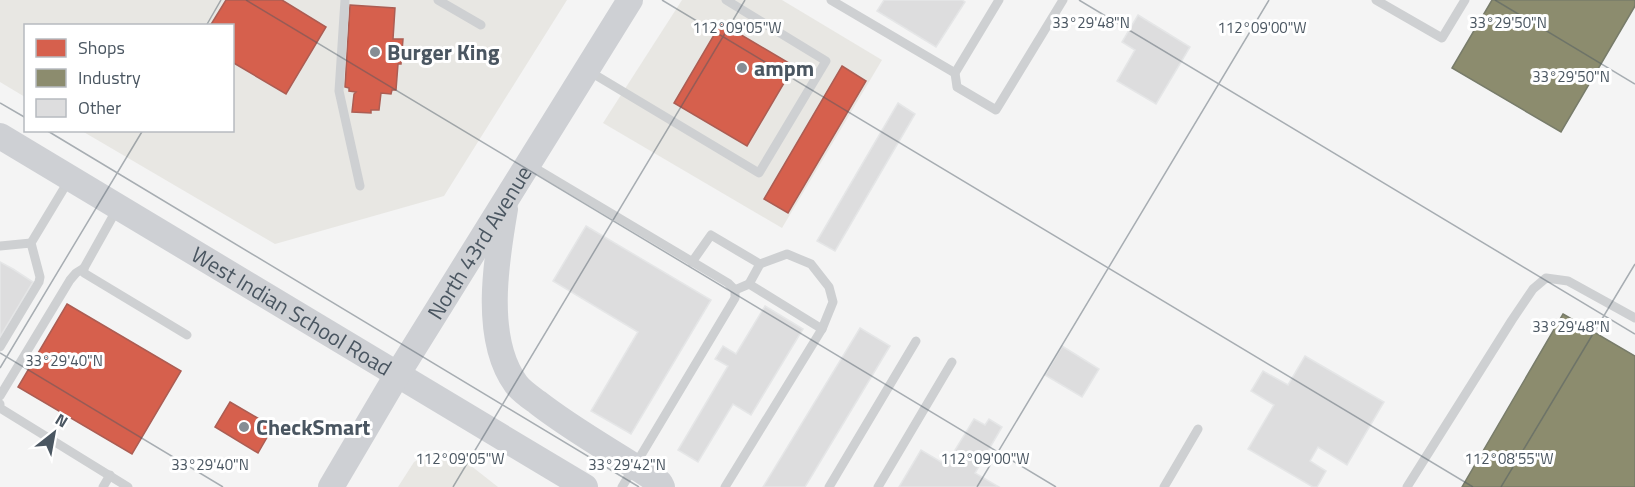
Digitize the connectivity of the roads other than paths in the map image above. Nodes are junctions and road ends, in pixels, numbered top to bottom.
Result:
1 (345, 0) edge
2 (438, 0) edge
3 (630, 0) edge
4 (726, 0) edge
5 (831, 0) edge
6 (999, 0) edge
7 (1064, 0) edge
8 (1376, 0) edge
9 (1465, 0) edge
10 (481, 25) dead end
11 (587, 70) junction
12 (954, 73) junction
13 (0, 136) edge
14 (528, 164) junction
15 (70, 178) junction
16 (360, 186) dead end
17 (507, 196) junction
18 (118, 207) junction
19 (31, 243) junction
20 (0, 246) edge
21 (692, 262) junction
22 (760, 264) junction
23 (84, 268) junction
24 (749, 284) junction
25 (735, 290) junction
26 (1635, 318) edge
27 (822, 329) junction
28 (187, 335) dead end
29 (916, 341) dead end
30 (0, 347) edge
31 (952, 362) dead end
32 (397, 375) junction
33 (0, 396) edge
34 (0, 404) edge
35 (1198, 429) dead end
36 (110, 475) junction
37 (629, 477) edge
38 (103, 487) edge
39 (128, 487) edge
40 (331, 487) edge
41 (585, 487) edge
42 (662, 487) edge
43 (725, 487) edge
44 (829, 487) edge
45 (878, 487) edge
46 (1164, 487) edge
47 (1407, 487) edge

1 - 16 lane
2 - 10 lane
3 - 11 main road, North 43rd Avenue
4 - 11 lane
5 - 12 lane
6 - 12 lane
7 - 12 lane
8 - 9 lane
11 - 14 main road, North 43rd Avenue
13 - 15 main road, West Indian School Road
14 - 17 main road, North 43rd Avenue
14 - 21 lane
15 - 18 main road, West Indian School Road
15 - 19 lane
17 - 32 main road, North 43rd Avenue
17 - 37 main road
18 - 23 lane
18 - 32 main road, West Indian School Road
19 - 20 lane
19 - 30 lane
21 - 22 lane
21 - 25 lane
22 - 24 lane
22 - 27 lane
23 - 28 lane
23 - 33 lane
24 - 25 lane
24 - 27 lane
25 - 37 lane
26 - 47 lane
27 - 43 lane
29 - 44 lane
31 - 45 lane
32 - 40 main road, North 43rd Avenue
32 - 41 main road, West Indian School Road
34 - 36 lane
35 - 46 lane
36 - 38 lane
36 - 39 lane
37 - 42 main road

